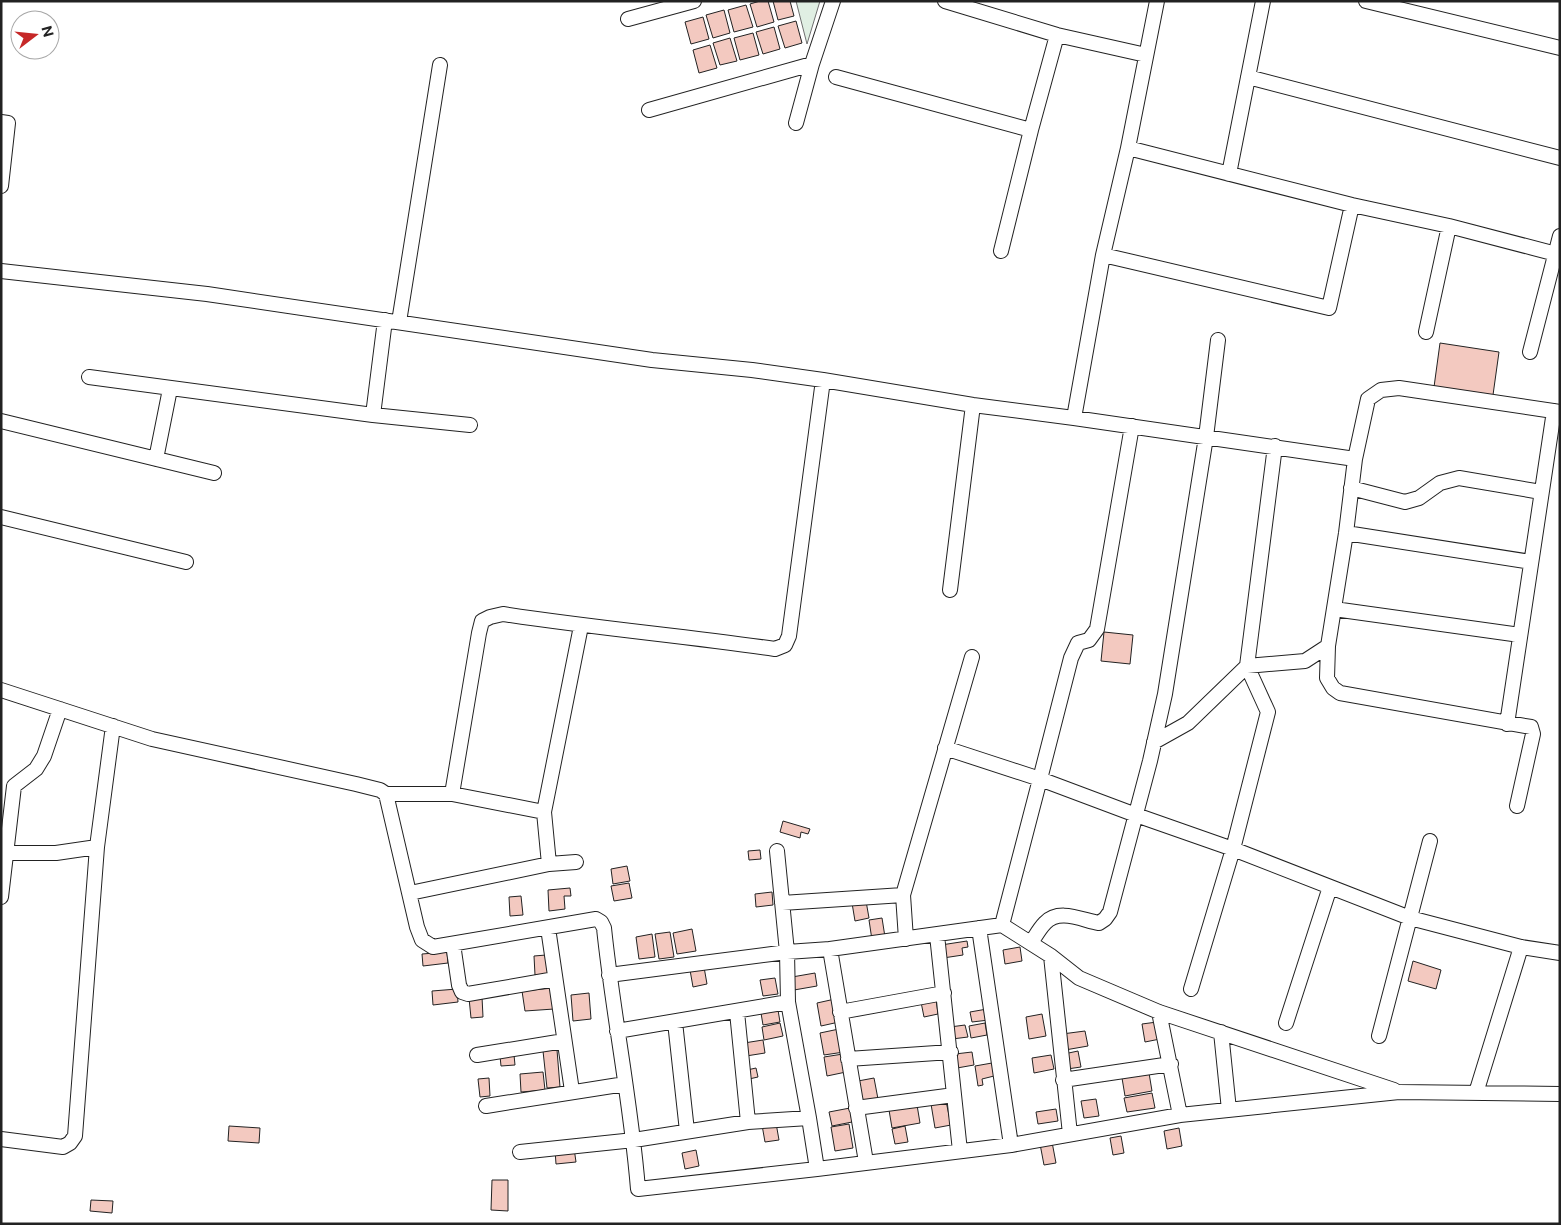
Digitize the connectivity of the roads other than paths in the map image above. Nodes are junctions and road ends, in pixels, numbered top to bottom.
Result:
1 (694, 1) edge
2 (833, 1) edge
3 (945, 1) edge
4 (1157, 1) edge
5 (1263, 1) edge
6 (1366, 1) edge
7 (628, 19) dead end
8 (1057, 35) junction
9 (1560, 48) edge
10 (1146, 55) junction
11 (812, 64) junction
12 (440, 65) dead end
13 (836, 77) dead end
14 (1248, 77) junction
15 (648, 110) dead end
16 (1, 122) edge
17 (796, 123) dead end
18 (1031, 130) junction
19 (1128, 148) junction
20 (1560, 158) edge
21 (1229, 174) junction
22 (1, 186) edge
23 (1352, 205) junction
24 (1449, 226) junction
25 (1560, 236) edge
26 (1001, 251) dead end
27 (1103, 255) junction
28 (1558, 255) edge
29 (1, 271) edge
30 (392, 321) junction
31 (1426, 332) dead end
32 (1218, 340) dead end
33 (1530, 352) dead end
34 (89, 377) dead end
35 (823, 380) junction
36 (170, 388) junction
37 (973, 405) junction
38 (1557, 411) edge
39 (373, 415) junction
40 (1074, 418) junction
41 (1, 421) edge
42 (470, 425) dead end
43 (1132, 426) junction
44 (1206, 437) junction
45 (1275, 446) junction
46 (156, 459) junction
47 (1355, 459) junction
48 (214, 473) dead end
49 (1352, 488) junction
50 (1542, 492) junction
51 (1, 517) edge
52 (1346, 533) junction
53 (186, 562) dead end
54 (1531, 562) junction
55 (950, 590) dead end
56 (1334, 609) junction
57 (581, 626) junction
58 (1520, 635) junction
59 (1328, 646) junction
60 (972, 657) dead end
61 (1247, 666) junction
62 (1, 690) edge
63 (60, 709) junction
64 (1507, 724) junction
65 (113, 726) junction
66 (1154, 742) junction
67 (945, 748) junction
68 (1040, 779) junction
69 (386, 794) junction
70 (452, 794) junction
71 (1517, 806) dead end
72 (544, 812) junction
73 (1136, 815) junction
74 (1430, 841) dead end
75 (97, 847) junction
76 (1233, 849) junction
77 (777, 851) dead end
78 (7, 853) junction
79 (576, 862) dead end
80 (549, 864) junction
81 (1330, 887) junction
82 (410, 894) junction
83 (903, 895) junction
84 (1, 898) edge
85 (782, 903) junction
86 (1410, 918) junction
87 (1002, 925) junction
88 (548, 928) junction
89 (979, 928) junction
90 (937, 935) junction
91 (906, 939) junction
92 (1031, 943) junction
93 (452, 944) junction
94 (1521, 947) junction
95 (830, 949) junction
96 (787, 952) junction
97 (1560, 953) edge
98 (1051, 956) junction
99 (608, 975) junction
100 (554, 979) junction
101 (1191, 989) dead end
102 (944, 993) junction
103 (788, 1002) junction
104 (737, 1012) junction
105 (840, 1012) junction
106 (1159, 1012) junction
107 (675, 1022) junction
108 (1286, 1023) dead end
109 (617, 1031) junction
110 (1221, 1032) junction
111 (1378, 1036) dead end
112 (564, 1041) junction
113 (951, 1052) junction
114 (477, 1055) dead end
115 (848, 1058) junction
116 (1171, 1064) junction
117 (1063, 1080) junction
118 (625, 1084) junction
119 (572, 1091) junction
120 (1399, 1092) junction
121 (1476, 1093) junction
122 (1560, 1094) edge
123 (954, 1095) junction
124 (486, 1106) dead end
125 (856, 1108) junction
126 (1229, 1110) junction
127 (1180, 1115) junction
128 (809, 1118) junction
129 (748, 1122) junction
130 (687, 1132) junction
131 (1070, 1134) junction
132 (1, 1139) edge
133 (634, 1140) junction
134 (1010, 1145) junction
135 (960, 1151) junction
136 (520, 1152) dead end
137 (866, 1162) junction
138 (817, 1169) junction

1 - 7 street
2 - 11 street
3 - 8 street
4 - 10 street
5 - 14 street
6 - 9 street
8 - 10 street
8 - 18 street
10 - 19 street
11 - 15 street
11 - 17 street
12 - 30 street
13 - 18 street
14 - 20 street
14 - 21 street
16 - 22 street
18 - 26 street
19 - 21 street
19 - 27 street
21 - 23 street
23 - 24 street
23 - 27 street
24 - 28 street
24 - 31 street
25 - 28 street
27 - 40 street
28 - 33 street
29 - 30 street
30 - 35 street
30 - 39 street
32 - 44 street
34 - 36 street
35 - 37 street
35 - 57 street
36 - 39 street
36 - 46 street
37 - 40 street
37 - 55 street
38 - 47 street
38 - 50 street
39 - 42 street
40 - 43 street
41 - 46 street
43 - 44 street
43 - 68 street
44 - 45 street
44 - 66 street
45 - 47 street
45 - 61 street
46 - 48 street
47 - 49 street
49 - 50 street
49 - 52 street
50 - 54 street
51 - 53 street
52 - 54 street
52 - 56 street
54 - 58 street
56 - 58 street
56 - 59 street
57 - 70 street
57 - 72 street
58 - 64 street
59 - 61 street
59 - 64 street
60 - 67 street
61 - 66 street
61 - 76 street
62 - 63 street
63 - 65 street
63 - 78 street
64 - 71 street
65 - 69 street
65 - 75 street
66 - 73 street
67 - 68 street
67 - 83 street
68 - 73 street
68 - 87 street
69 - 70 street
69 - 82 street
70 - 72 street
72 - 80 street
73 - 76 street
73 - 92 street
74 - 86 street
75 - 78 street
75 - 132 street
76 - 81 street
76 - 101 street
77 - 85 street
78 - 84 street
79 - 80 street
80 - 82 street
81 - 86 street
81 - 108 street
82 - 93 street
83 - 85 street
83 - 91 street
85 - 96 street
86 - 94 street
86 - 111 street
87 - 89 street
87 - 92 street
88 - 93 street
88 - 99 street
88 - 100 street
89 - 90 street
89 - 134 street
90 - 91 street
90 - 102 street
91 - 95 street
92 - 98 street
93 - 100 street
94 - 97 street
94 - 121 street
95 - 96 street
95 - 105 street
96 - 99 street
96 - 103 street
98 - 106 street
98 - 117 street
99 - 109 street
100 - 112 street
102 - 105 street
102 - 113 street
103 - 104 street
103 - 128 street
104 - 107 street
104 - 129 street
105 - 115 street
106 - 110 street
106 - 116 street
107 - 109 street
107 - 130 street
109 - 118 street
110 - 120 street
110 - 126 street
112 - 114 street
112 - 119 street
113 - 115 street
113 - 123 street
115 - 125 street
116 - 117 street
116 - 127 street
117 - 131 street
118 - 119 street
118 - 133 street
119 - 124 street
120 - 121 street
120 - 126 street
121 - 122 street
123 - 125 street
123 - 135 street
125 - 137 street
126 - 127 street
127 - 131 street
128 - 129 street
128 - 138 street
129 - 130 street
130 - 133 street
131 - 134 street
133 - 136 street
133 - 138 street
134 - 135 street
135 - 137 street
137 - 138 street

